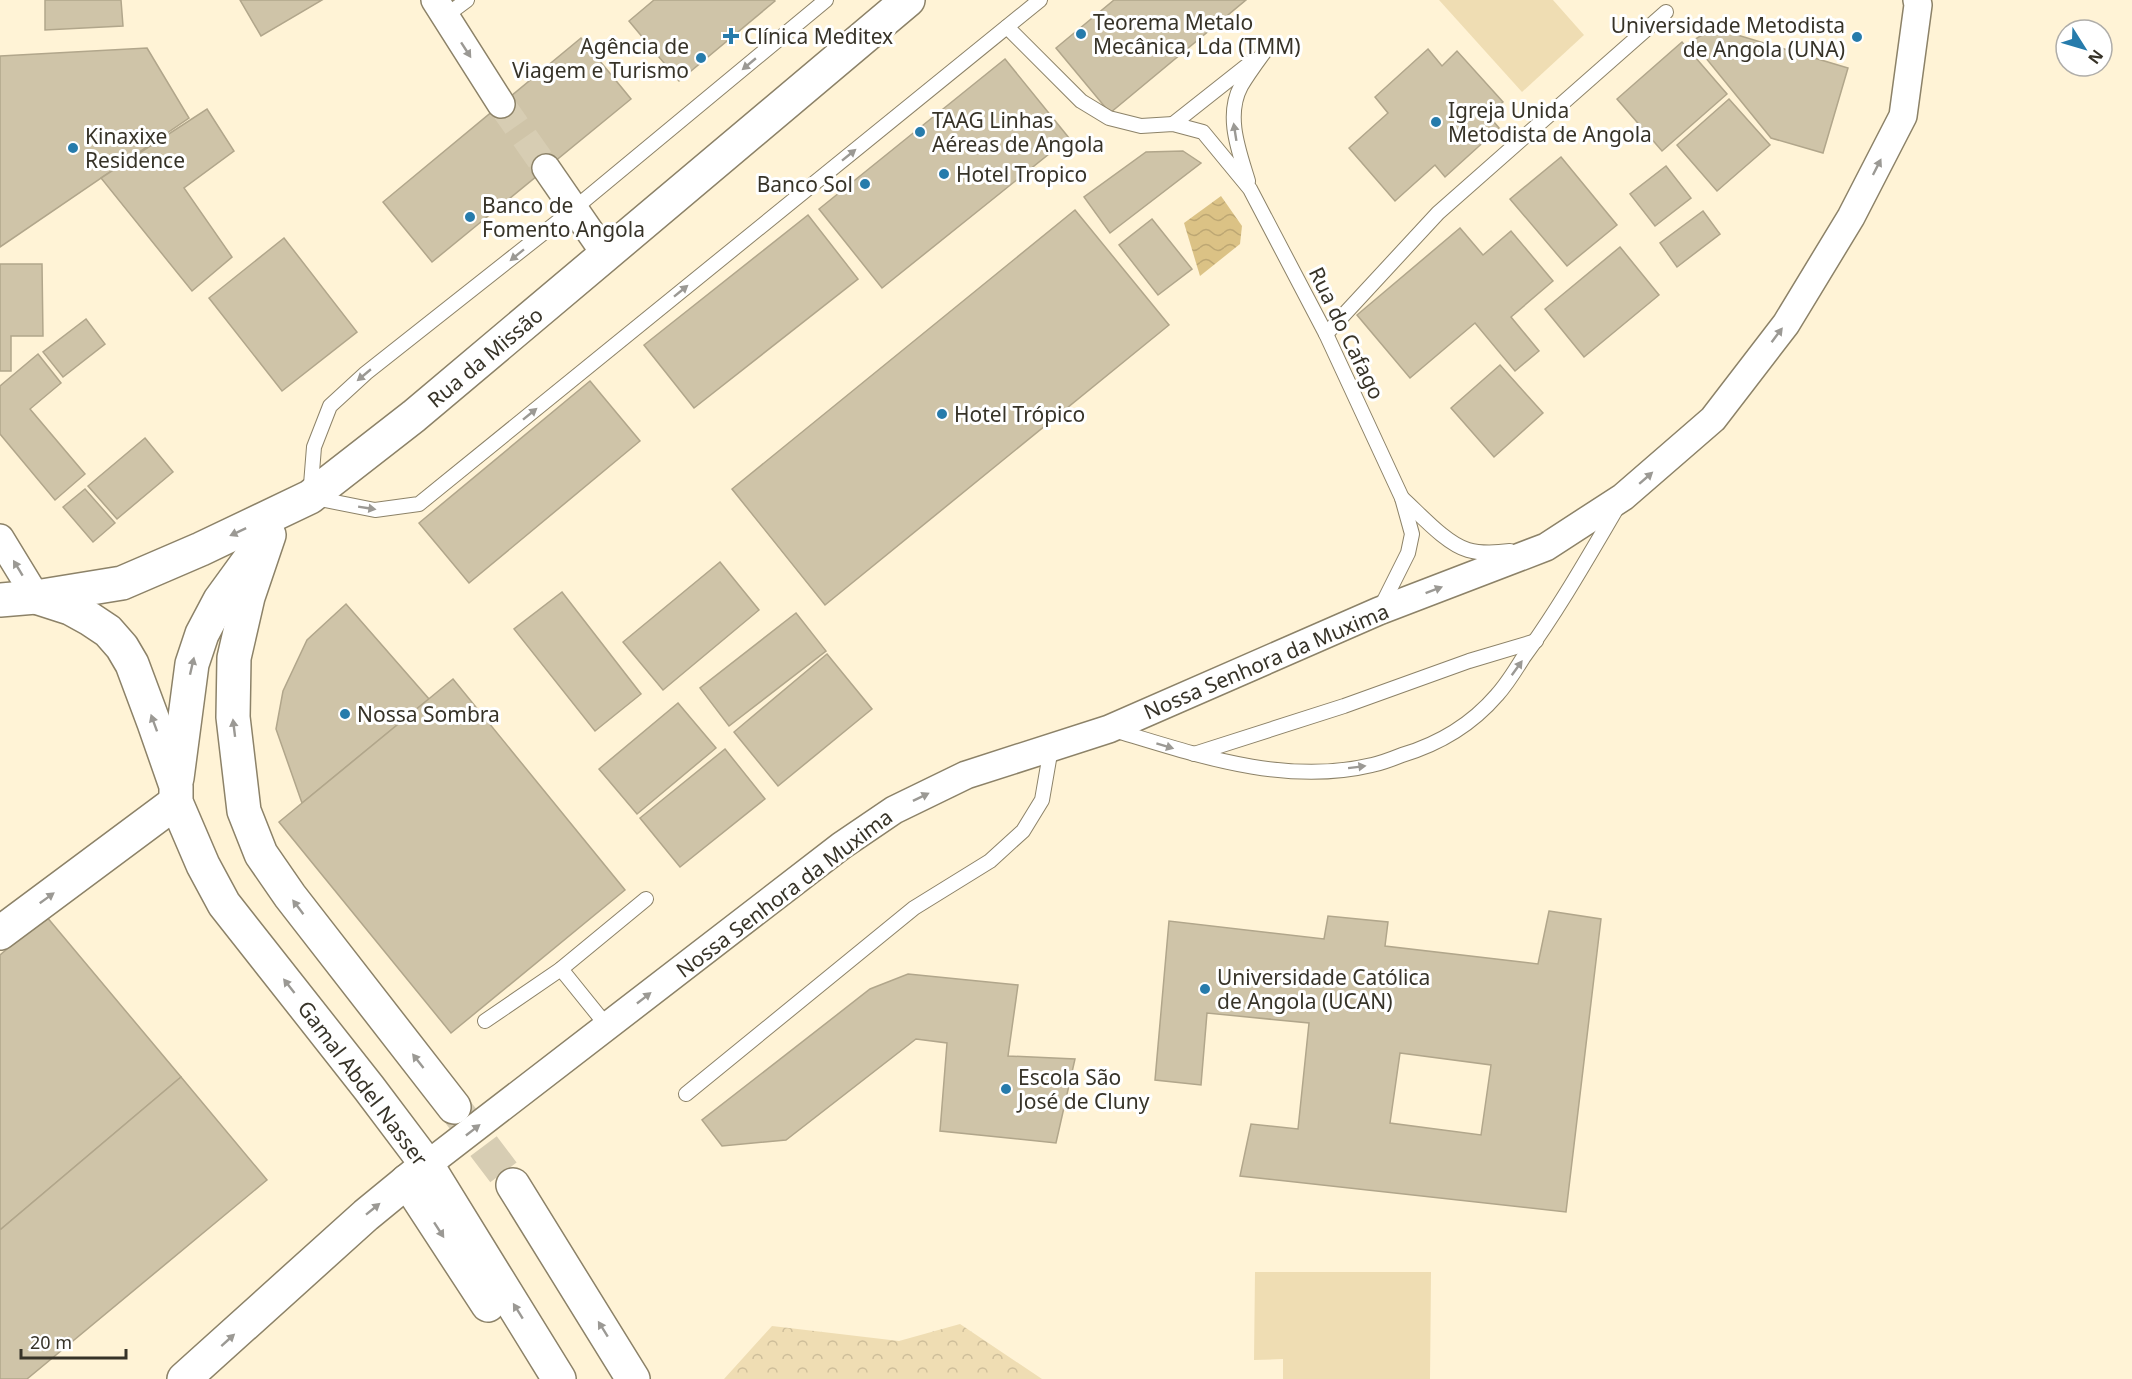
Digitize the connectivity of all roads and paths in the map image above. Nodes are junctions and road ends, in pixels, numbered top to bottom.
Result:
1 (466, 0) edge
2 (826, 0) edge
3 (908, 0) edge
4 (1040, 0) edge
5 (1917, 0) edge
6 (439, 8) edge
7 (1666, 12) dead end
8 (1007, 27) junction
9 (501, 104) tunnel mouth
10 (1173, 124) junction
11 (546, 168) tunnel mouth
12 (1250, 189) junction
13 (575, 208) junction
14 (606, 255) junction
15 (1326, 334) junction
16 (310, 496) junction
17 (1623, 497) junction
18 (1402, 498) junction
19 (269, 536) junction
20 (0, 538) edge
21 (1546, 547) junction
22 (36, 597) junction
23 (0, 600) edge
24 (1379, 611) junction
25 (1536, 641) junction
26 (1109, 729) junction
27 (1051, 748) junction
28 (1194, 754) junction
29 (176, 794) junction
30 (646, 899) dead end
31 (0, 933) edge
32 (561, 969) junction
33 (485, 1022) dead end
34 (607, 1026) junction
35 (686, 1094) dead end
36 (454, 1107) tunnel mouth
37 (417, 1173) junction
38 (513, 1185) tunnel mouth
39 (184, 1379) edge
40 (536, 1379) edge
41 (560, 1379) edge
42 (633, 1379) edge

1 - 6 lane
2 -> 13 lane
3 - 14 main road, Rua da Missão
4 - 8 lane
17 -> 5 street, Nossa Senhora da Muxima
6 -> 9 street
7 - 15 lane
8 - 10 lane, Rua do Cafago
16 -> 8 lane
10 - 12 lane, Rua do Cafago
12 -> 10 lane, Rua do Cafago
11 - 13 street
12 - 15 lane, Rua do Cafago
13 - 14 street
13 -> 16 lane
14 - 16 main road, Rua da Missão
15 - 18 lane, Rua do Cafago
16 - 19 main road, Gamal Abdel Nasser
16 -> 22 main road, Rua da Missão
17 - 21 street, Nossa Senhora da Muxima
17 - 25 lane
18 - 21 lane, Rua do Cafago
18 - 24 lane, Rua do Cafago
29 -> 19 main road, Gamal Abdel Nasser
36 -> 19 main road, Gamal Abdel Nasser
22 -> 20 street
24 -> 21 street, Nossa Senhora da Muxima
22 - 23 main road, Rua da Missão
29 -> 22 main road, Gamal Abdel Nasser
24 - 26 street, Nossa Senhora da Muxima
25 - 28 lane
28 -> 25 lane
26 - 27 street, Nossa Senhora da Muxima
26 -> 28 lane
34 -> 27 street, Nossa Senhora da Muxima
27 - 35 lane
31 -> 29 main road
37 -> 29 main road, Gamal Abdel Nasser
30 - 32 lane
32 - 33 lane
32 - 34 lane
37 -> 34 street, Nossa Senhora da Muxima
39 -> 37 main road
37 -> 40 main road, Gamal Abdel Nasser
41 -> 37 main road, Gamal Abdel Nasser
42 -> 38 main road

